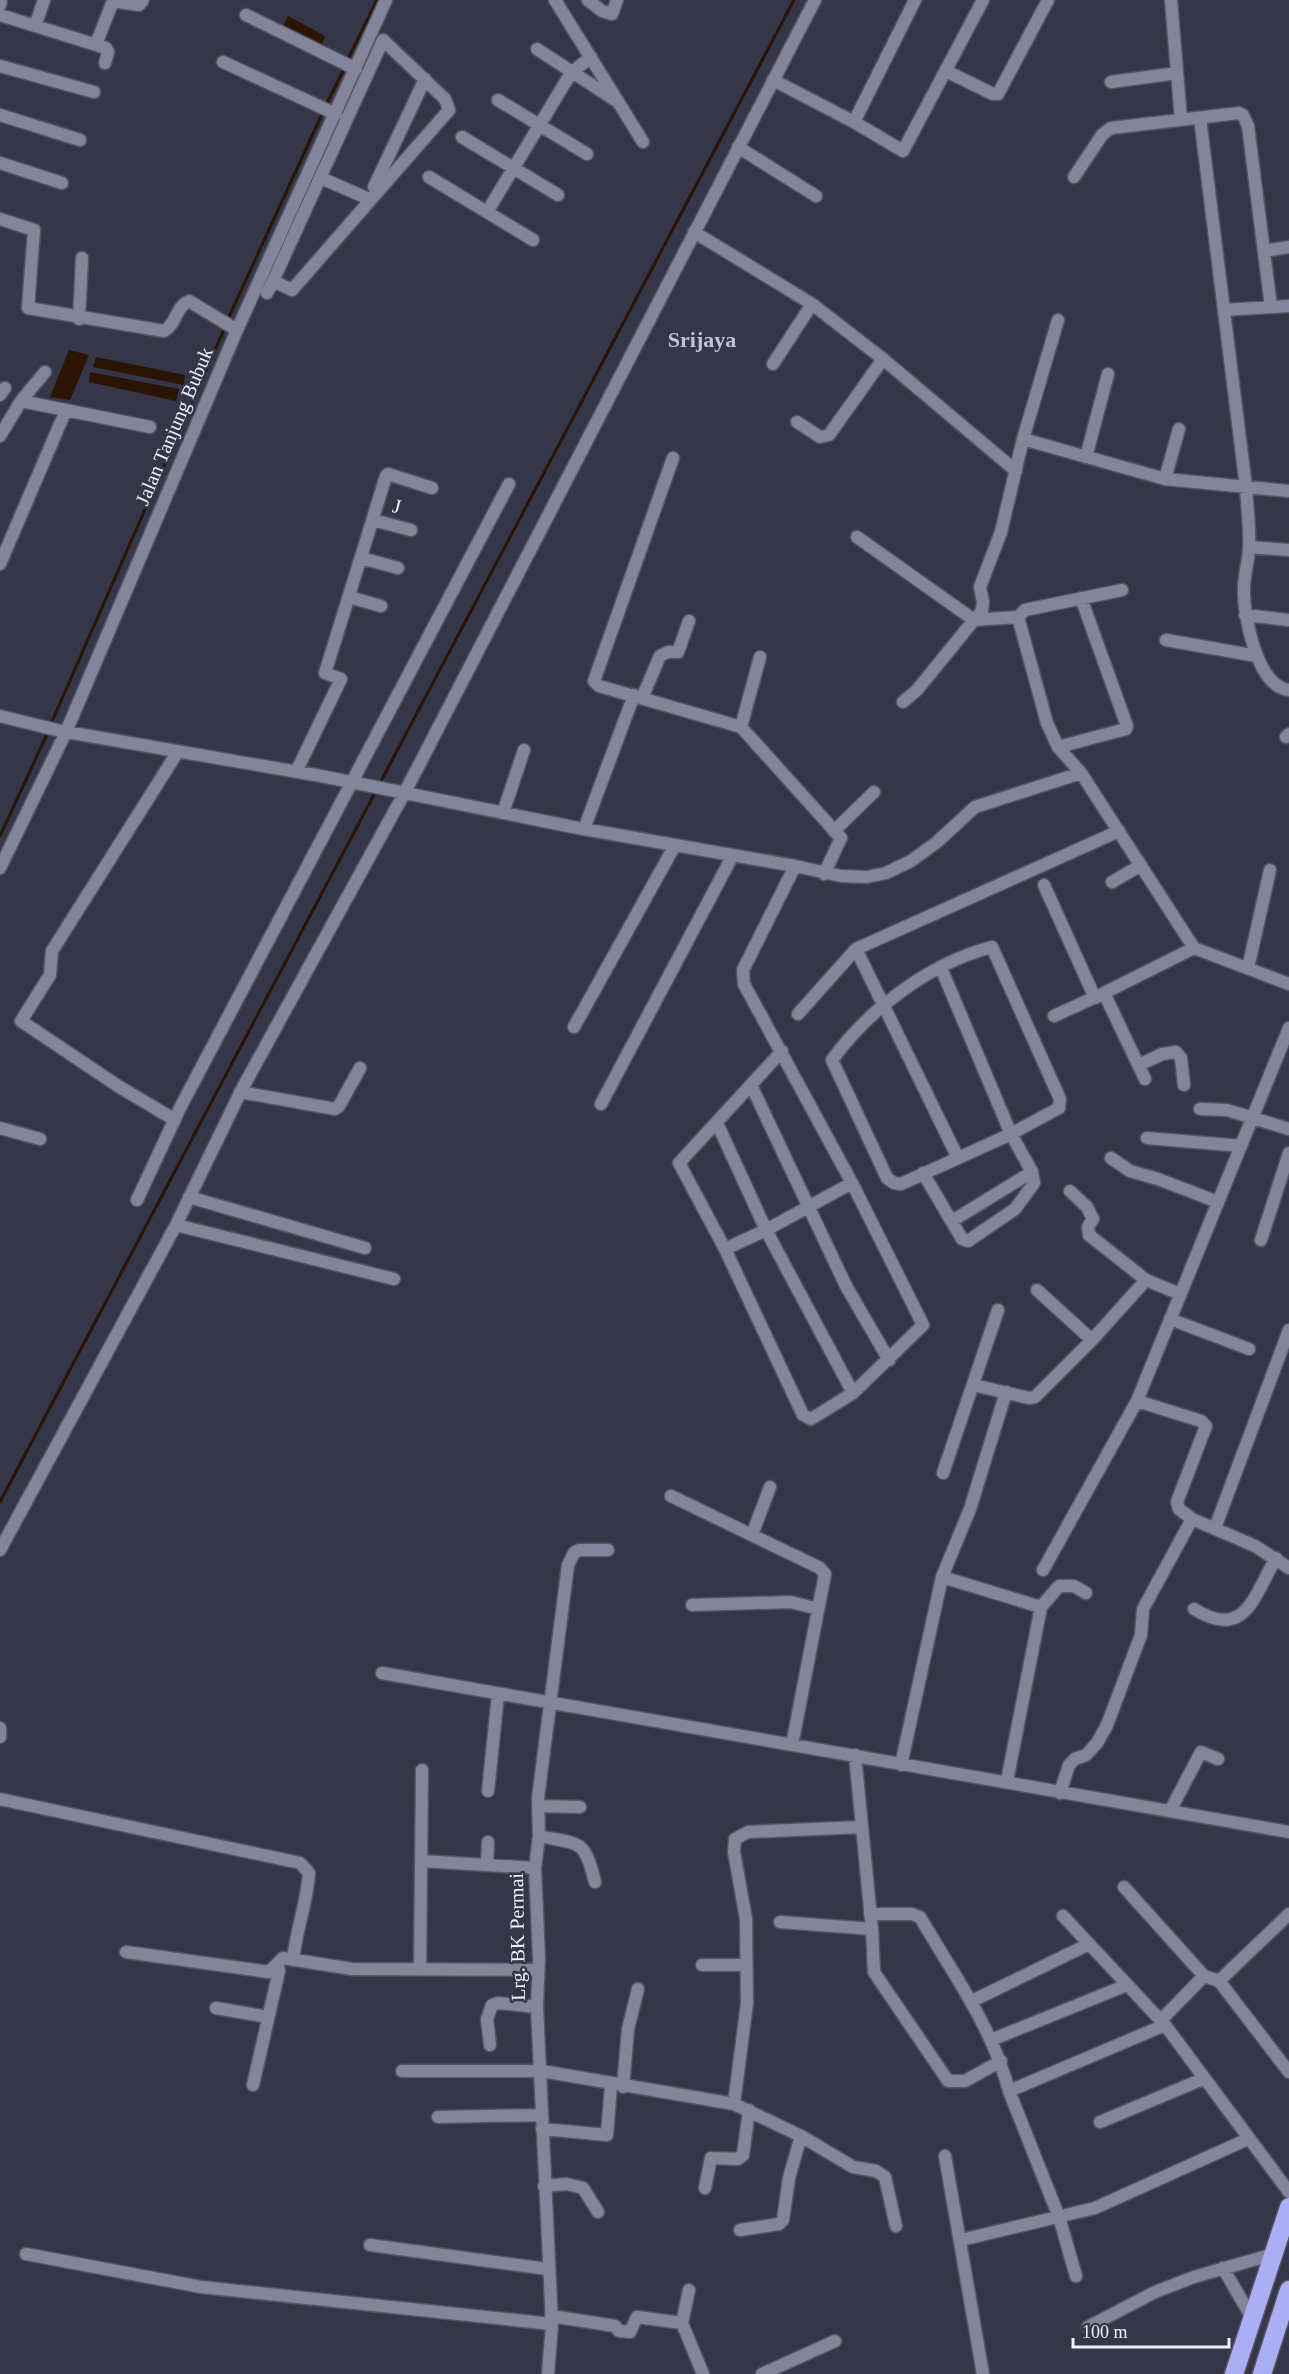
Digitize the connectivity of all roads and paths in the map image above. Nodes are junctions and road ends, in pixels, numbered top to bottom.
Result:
1 (2, 0) edge
2 (44, 0) edge
3 (112, 0) edge
4 (143, 0) edge
5 (386, 0) edge
6 (555, 0) edge
7 (588, 0) edge
8 (617, 0) edge
9 (815, 0) edge
10 (915, 0) edge
11 (983, 0) edge
12 (1048, 0) edge
13 (1171, 0) edge
14 (0, 5) edge
15 (0, 15) edge
16 (246, 15) dead end
17 (35, 26) junction
18 (96, 44) junction
19 (537, 49) dead end
20 (591, 57) junction
21 (223, 62) dead end
22 (105, 63) dead end
23 (0, 66) edge
24 (353, 68) junction
25 (946, 71) junction
26 (571, 73) junction
27 (1177, 73) junction
28 (424, 79) junction
29 (773, 80) junction
30 (1111, 82) dead end
31 (93, 92) dead end
32 (498, 100) dead end
33 (619, 102) junction
34 (327, 110) junction
35 (0, 116) edge
36 (1200, 118) junction
37 (1181, 120) junction
38 (854, 122) junction
39 (539, 126) junction
40 (462, 137) dead end
41 (80, 140) dead end
42 (643, 142) dead end
43 (738, 147) junction
44 (587, 154) dead end
45 (0, 163) edge
46 (513, 169) junction
47 (319, 173) junction
48 (429, 177) dead end
49 (1074, 177) dead end
50 (62, 183) dead end
51 (558, 195) dead end
52 (816, 196) dead end
53 (369, 199) junction
54 (487, 212) junction
55 (0, 219) edge
56 (694, 232) junction
57 (533, 240) dead end
58 (1289, 247) edge
59 (1264, 251) junction
60 (82, 258) dead end
61 (267, 286) junction
62 (812, 304) junction
63 (1289, 306) edge
64 (1270, 307) junction
65 (1224, 310) junction
66 (1289, 311) edge
67 (80, 319) junction
68 (1058, 320) dead end
69 (232, 328) junction
70 (883, 359) junction
71 (773, 363) dead end
72 (45, 372) dead end
73 (1108, 374) dead end
74 (21, 401) junction
75 (66, 410) junction
76 (796, 422) dead end
77 (150, 427) dead end
78 (1179, 429) dead end
79 (0, 436) edge
80 (1023, 439) junction
81 (1086, 457) junction
82 (673, 458) dead end
83 (1016, 471) junction
84 (1165, 479) junction
85 (509, 484) dead end
86 (1246, 486) junction
87 (432, 488) dead end
88 (1289, 491) edge
89 (373, 520) junction
90 (411, 530) dead end
91 (857, 537) dead end
92 (1249, 547) junction
93 (1289, 550) edge
94 (361, 558) junction
95 (0, 564) edge
96 (398, 568) dead end
97 (1122, 590) dead end
98 (349, 597) junction
99 (1081, 598) junction
100 (381, 606) dead end
101 (1245, 615) junction
102 (1018, 617) junction
103 (974, 620) junction
104 (1289, 620) edge
105 (689, 621) dead end
106 (1166, 640) dead end
107 (1257, 656) junction
108 (760, 657) dead end
109 (1289, 690) edge
110 (638, 696) junction
111 (903, 702) dead end
112 (0, 716) edge
113 (741, 727) junction
114 (63, 731) junction
115 (1058, 747) junction
116 (524, 750) dead end
117 (177, 753) junction
118 (296, 772) junction
119 (1081, 773) junction
120 (356, 784) junction
121 (400, 791) junction
122 (874, 792) dead end
123 (503, 813) junction
124 (584, 829) junction
125 (834, 831) junction
126 (1119, 831) junction
127 (674, 847) junction
128 (733, 855) junction
129 (1141, 865) junction
130 (795, 866) junction
131 (0, 868) edge
132 (1270, 870) dead end
133 (824, 874) junction
134 (1112, 882) dead end
135 (1044, 885) dead end
136 (1194, 948) junction
137 (856, 949) junction
138 (941, 968) junction
139 (1248, 968) junction
140 (1289, 984) edge
141 (1099, 996) junction
142 (884, 1004) junction
143 (798, 1014) dead end
144 (1054, 1016) dead end
145 (574, 1027) dead end
146 (1289, 1028) edge
147 (782, 1052) junction
148 (1139, 1065) junction
149 (360, 1068) dead end
150 (1145, 1079) dead end
151 (751, 1085) junction
152 (1184, 1086) dead end
153 (240, 1092) junction
154 (601, 1104) dead end
155 (1200, 1109) dead end
156 (1253, 1116) junction
157 (175, 1120) junction
158 (717, 1123) junction
159 (0, 1128) edge
160 (1289, 1129) edge
161 (1011, 1134) junction
162 (1147, 1138) dead end
163 (40, 1139) dead end
164 (1241, 1146) junction
165 (1289, 1153) edge
166 (958, 1158) junction
167 (1111, 1158) dead end
168 (1032, 1172) junction
169 (923, 1173) junction
170 (852, 1183) junction
171 (1070, 1191) dead end
172 (189, 1197) junction
173 (137, 1200) dead end
174 (1218, 1202) junction
175 (808, 1208) junction
176 (952, 1221) junction
177 (176, 1226) junction
178 (766, 1230) junction
179 (1261, 1239) dead end
180 (365, 1248) dead end
181 (725, 1249) junction
182 (394, 1279) dead end
183 (1146, 1280) junction
184 (1037, 1290) dead end
185 (1180, 1294) junction
186 (998, 1310) dead end
187 (1170, 1319) junction
188 (1289, 1330) edge
189 (1092, 1340) junction
190 (1250, 1349) dead end
191 (889, 1360) junction
192 (973, 1385) junction
193 (1006, 1392) junction
194 (853, 1393) junction
195 (1137, 1401) junction
196 (944, 1473) dead end
197 (770, 1487) dead end
198 (671, 1496) dead end
199 (1192, 1519) junction
200 (1215, 1528) junction
201 (752, 1535) junction
202 (0, 1550) edge
203 (608, 1550) dead end
204 (1276, 1558) junction
205 (1289, 1569) edge
206 (1043, 1570) dead end
207 (942, 1577) junction
208 (1086, 1593) dead end
209 (692, 1605) dead end
210 (1041, 1607) junction
211 (818, 1609) junction
212 (1194, 1609) dead end
213 (382, 1673) dead end
214 (498, 1695) junction
215 (549, 1704) junction
216 (0, 1728) edge
217 (0, 1737) edge
218 (792, 1744) junction
219 (855, 1755) junction
220 (1218, 1759) dead end
221 (901, 1765) junction
222 (422, 1770) dead end
223 (1006, 1781) junction
224 (488, 1791) dead end
225 (1060, 1793) junction
226 (0, 1799) edge
227 (538, 1806) junction
228 (580, 1807) dead end
229 (1170, 1811) junction
230 (861, 1827) junction
231 (1289, 1832) edge
232 (539, 1836) junction
233 (488, 1842) dead end
234 (421, 1861) junction
235 (487, 1865) junction
236 (535, 1868) junction
237 (595, 1882) dead end
238 (1124, 1887) dead end
239 (870, 1914) junction
240 (1289, 1914) edge
241 (1063, 1916) dead end
242 (780, 1922) dead end
243 (872, 1929) junction
244 (1089, 1944) junction
245 (126, 1952) dead end
246 (293, 1960) junction
247 (277, 1965) junction
248 (702, 1965) dead end
249 (746, 1965) junction
250 (420, 1969) junction
251 (538, 1970) junction
252 (1204, 1976) junction
253 (1220, 1981) junction
254 (1126, 1985) junction
255 (638, 1989) dead end
256 (972, 2001) junction
257 (537, 2007) junction
258 (216, 2008) dead end
259 (268, 2017) junction
260 (1163, 2023) junction
261 (992, 2040) junction
262 (490, 2045) dead end
263 (1001, 2061) junction
264 (402, 2071) dead end
265 (542, 2072) junction
266 (1289, 2072) edge
267 (1203, 2079) junction
268 (253, 2085) dead end
269 (617, 2086) junction
270 (1008, 2091) junction
271 (734, 2104) junction
272 (748, 2110) junction
273 (542, 2115) junction
274 (438, 2117) dead end
275 (1100, 2122) dead end
276 (542, 2129) junction
277 (801, 2136) junction
278 (1248, 2139) junction
279 (945, 2156) dead end
280 (544, 2186) junction
281 (705, 2188) dead end
282 (1289, 2192) edge
283 (1289, 2207) edge
284 (598, 2212) dead end
285 (1059, 2217) junction
286 (896, 2226) dead end
287 (740, 2230) dead end
288 (960, 2240) junction
289 (370, 2245) dead end
290 (26, 2254) dead end
291 (1274, 2254) junction
292 (1223, 2268) junction
293 (547, 2269) junction
294 (1076, 2276) dead end
295 (689, 2290) dead end
296 (1289, 2290) edge
297 (1252, 2318) junction
298 (551, 2320) junction
299 (682, 2323) junction
300 (1088, 2327) dead end
301 (835, 2341) dead end
302 (548, 2374) edge
303 (703, 2374) edge
304 (762, 2374) edge
305 (983, 2374) edge
306 (1233, 2374) edge
307 (1262, 2374) edge

1 - 14 street
2 - 17 street
3 - 4 street
3 - 18 street
5 - 24 street, Jalan Tanjung Bubuk
6 - 20 street
7 - 8 street
9 - 29 street
10 - 38 street
11 - 25 street
12 - 25 street
13 - 27 street
15 - 17 street
16 - 24 street
17 - 18 street
18 - 22 street
19 - 26 street
20 - 26 street
20 - 33 street
21 - 34 street
23 - 31 street
24 - 34 street, Jalan Tanjung Bubuk
25 - 38 street
26 - 33 street
26 - 39 street
27 - 30 street
27 - 37 street
28 - 47 street
28 - 53 street
28 - 53 street
29 - 38 street
29 - 43 street
32 - 39 street
33 - 42 street
34 - 47 street, Jalan Tanjung Bubuk
35 - 41 street
36 - 37 street
36 - 59 street
36 - 65 street
37 - 49 street
39 - 44 street
39 - 46 street
40 - 46 street
43 - 52 street
43 - 56 street
45 - 50 street
46 - 51 street
46 - 54 street
47 - 53 street
47 - 61 street, Jalan Tanjung Bubuk
48 - 54 street
53 - 61 street
54 - 57 street
55 - 67 street
56 - 62 street
56 - 121 street
58 - 59 street
59 - 64 street
60 - 67 street
61 - 69 street, Jalan Tanjung Bubuk
62 - 70 street
62 - 71 street
63 - 64 street
63 - 66 street
64 - 65 street
65 - 86 street
67 - 69 street
68 - 80 street
69 - 114 street, Jalan Tanjung Bubuk
70 - 76 street
70 - 83 street
72 - 74 street
73 - 81 street
74 - 75 street
74 - 79 street
75 - 77 street
75 - 95 street
78 - 84 street
80 - 81 street
80 - 83 street
81 - 84 street
82 - 110 street
83 - 103 street
84 - 86 street
85 - 120 street
86 - 88 street
86 - 92 street
87 - 89 street
89 - 90 street, J
89 - 94 street
91 - 103 street
92 - 93 street
92 - 101 street
94 - 96 street
94 - 98 street
97 - 99 street
98 - 100 street
98 - 118 street
99 - 102 street
99 - 115 street
101 - 104 street
101 - 107 street
102 - 103 street
102 - 115 street
103 - 111 street
105 - 110 street
106 - 107 street
107 - 109 street
108 - 113 street
110 - 113 street
110 - 124 street
112 - 114 street
113 - 125 street
114 - 117 street
114 - 131 street, Jalan Tanjung Bubuk
115 - 119 street
116 - 123 street
117 - 118 street
117 - 157 street
118 - 120 street
119 - 126 street
119 - 133 street
120 - 121 street
120 - 157 street
121 - 123 street
121 - 153 street
122 - 125 street
123 - 124 street
124 - 127 street
125 - 133 street
126 - 129 street
126 - 137 street
127 - 128 street
127 - 145 street
128 - 130 street
128 - 154 street
129 - 134 street
129 - 136 street
130 - 133 street
130 - 147 street
132 - 139 street
135 - 141 street
136 - 139 street
136 - 141 street
137 - 142 street
137 - 143 street
138 - 142 street
138 - 161 street
138 - 161 street
139 - 140 street
141 - 144 street
141 - 148 street
142 - 166 street
142 - 169 street
146 - 156 street
147 - 151 street
147 - 170 street
148 - 150 street
148 - 152 street
149 - 153 street
151 - 158 street
151 - 175 street
153 - 172 street
155 - 156 street
156 - 160 street
156 - 164 street
157 - 173 street
158 - 178 street
158 - 181 street
159 - 163 street
161 - 166 street
161 - 168 street
162 - 164 street
164 - 174 street
165 - 179 street
166 - 169 street
167 - 174 street
168 - 176 street
168 - 176 street
169 - 176 street
170 - 175 street
170 - 191 street
171 - 183 street
172 - 177 street
172 - 180 street
174 - 185 street
175 - 178 street
175 - 191 street
177 - 182 street
177 - 202 street
178 - 181 street
178 - 194 street
181 - 194 street
183 - 185 street
183 - 189 street
184 - 189 street
185 - 187 street
186 - 192 street
187 - 190 street
187 - 195 street
188 - 200 street
189 - 193 street
191 - 194 street
192 - 193 street
192 - 196 street
193 - 207 street
195 - 199 street
195 - 206 street
197 - 201 street
198 - 201 street
199 - 200 street
199 - 225 street
200 - 204 street
201 - 211 street
203 - 215 street, Lrg. BK Permai
204 - 205 street
204 - 212 street
207 - 210 street
207 - 221 street
208 - 210 street
209 - 211 street
210 - 223 street
211 - 218 street
213 - 214 street
214 - 215 street
214 - 224 street
215 - 218 street
215 - 227 street, Lrg. BK Permai
216 - 217 street
218 - 219 street
219 - 221 street
219 - 230 street
220 - 229 street
221 - 223 street
222 - 234 street
223 - 225 street
225 - 229 street
226 - 246 street
227 - 228 street
227 - 232 street, Lrg. BK Permai
229 - 231 street
230 - 239 street
230 - 249 street
232 - 236 street, Lrg. BK Permai
232 - 237 street
233 - 235 street
234 - 235 street
234 - 250 street
235 - 236 street
236 - 251 street, Lrg. BK Permai
238 - 252 street
239 - 243 street
239 - 256 street
240 - 253 street
241 - 244 street
242 - 243 street
243 - 263 street
244 - 254 street
244 - 256 street
245 - 247 street
246 - 247 street
246 - 250 street
247 - 259 street
248 - 249 street
249 - 271 street
250 - 251 street
251 - 257 street, Lrg. BK Permai
252 - 253 street
252 - 260 street
253 - 266 street
254 - 260 street
254 - 261 street
255 - 269 street
256 - 261 street
257 - 262 street
257 - 265 street, Lrg. BK Permai
258 - 259 street
259 - 268 street
260 - 267 street
260 - 270 street
261 - 263 street
263 - 270 street
264 - 265 street
265 - 269 street
265 - 273 street, Lrg. BK Permai
267 - 275 street
267 - 278 street
269 - 271 street
269 - 276 street
270 - 285 street
271 - 272 street
272 - 277 street
272 - 281 street
273 - 274 street
273 - 276 street, Lrg. BK Permai
276 - 280 street, Lrg. BK Permai
277 - 286 street
277 - 287 street
278 - 282 street
278 - 285 street
279 - 288 street
280 - 284 street
280 - 293 street, Lrg. BK Permai
283 - 291 highway
285 - 288 street
285 - 294 street
288 - 305 street
289 - 293 street
290 - 298 street
291 - 292 street
291 - 297 highway
292 - 297 street
292 - 300 street
293 - 298 street, Lrg. BK Permai
295 - 299 street
296 - 307 highway
297 - 306 highway
298 - 299 street
298 - 302 street, Lrg. BK Permai
299 - 303 street
301 - 304 street

